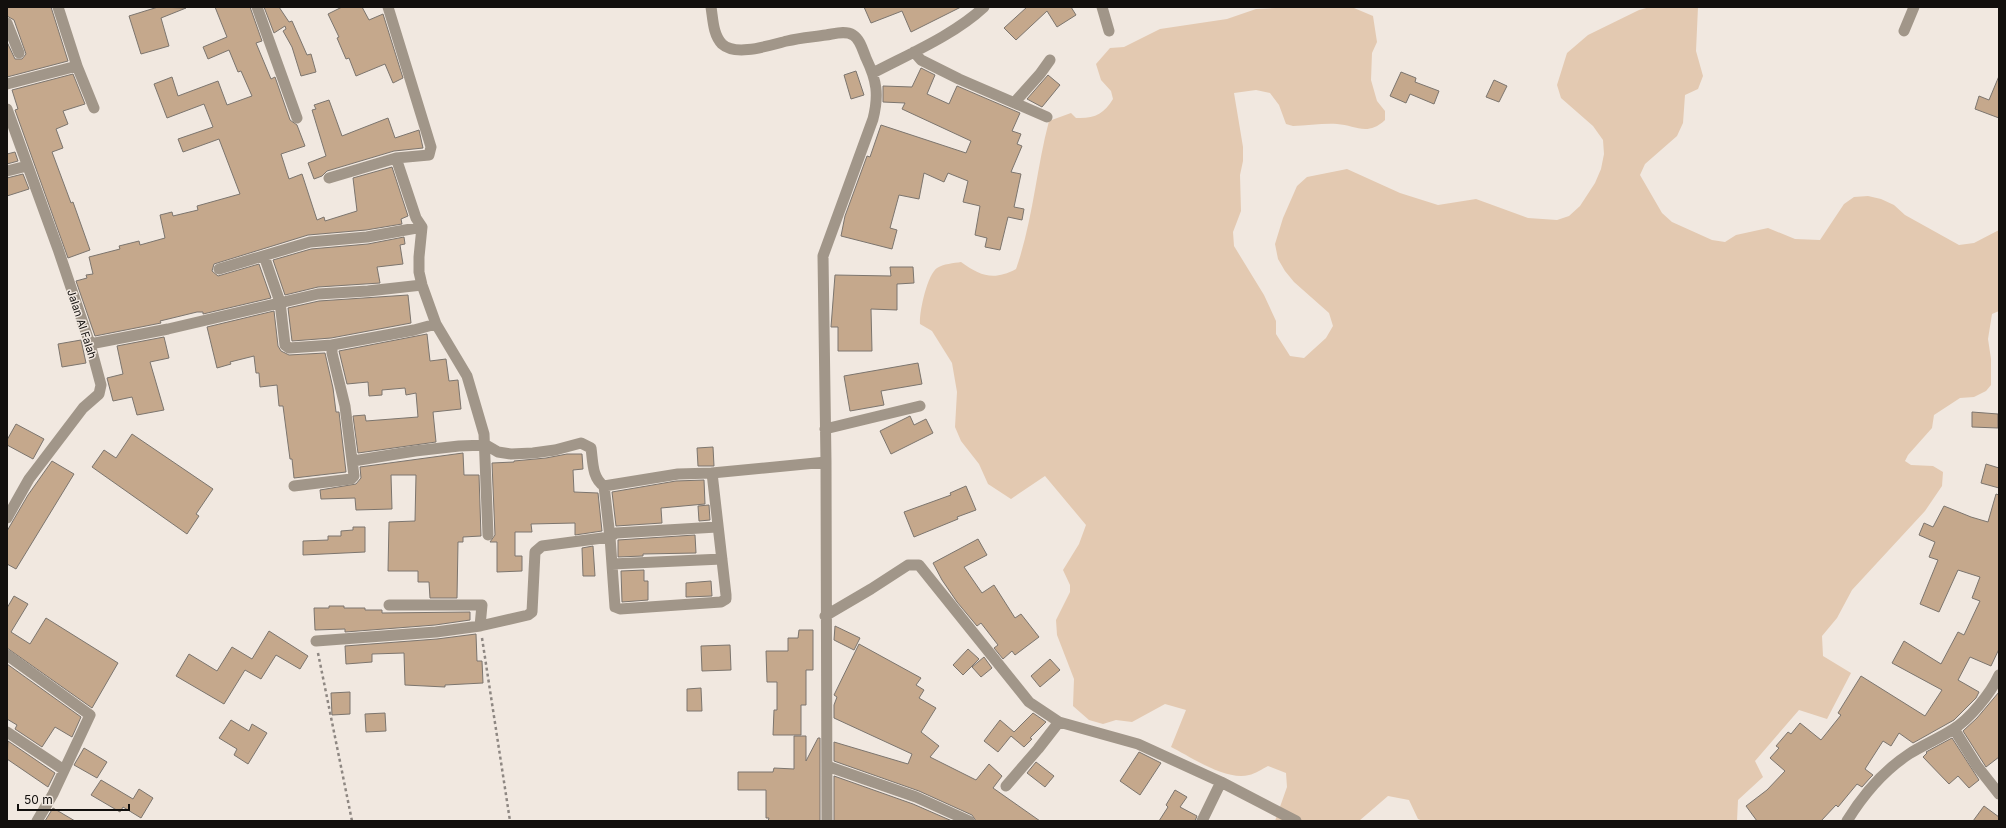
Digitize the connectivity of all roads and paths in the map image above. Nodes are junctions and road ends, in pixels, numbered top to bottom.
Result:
1 (58, 7) edge
2 (257, 7) edge
3 (388, 7) edge
4 (711, 7) edge
5 (984, 7) edge
6 (1102, 7) edge
7 (1914, 7) edge
8 (7, 23) edge
9 (1109, 31) dead end
10 (1904, 31) dead end
11 (914, 52) junction
12 (19, 53) dead end
13 (1050, 60) dead end
14 (77, 66) junction
15 (874, 73) junction
16 (7, 84) edge
17 (1014, 103) junction
18 (94, 108) dead end
19 (7, 109) edge
20 (1047, 116) dead end
21 (297, 118) dead end
22 (396, 158) junction
23 (27, 166) junction
24 (7, 171) edge
25 (329, 178) dead end
26 (422, 227) junction
27 (264, 256) junction
28 (219, 269) dead end
29 (422, 284) junction
30 (280, 302) junction
31 (436, 324) junction
32 (90, 344) junction
33 (332, 345) junction
34 (920, 406) dead end
35 (825, 429) junction
36 (486, 445) junction
37 (353, 461) junction
38 (826, 462) junction
39 (712, 473) junction
40 (294, 486) dead end
41 (604, 486) junction
42 (7, 518) edge
43 (717, 527) junction
44 (488, 535) dead end
45 (610, 537) junction
46 (722, 559) junction
47 (612, 564) junction
48 (389, 605) dead end
49 (825, 616) junction
50 (480, 626) junction
51 (316, 641) joint
52 (7, 655) edge
53 (1999, 676) edge
54 (1059, 722) junction
55 (1954, 729) junction
56 (7, 732) edge
57 (828, 766) junction
58 (64, 770) junction
59 (1221, 782) junction
60 (1006, 786) dead end
61 (1999, 793) edge
62 (37, 821) edge
63 (352, 821) edge
64 (510, 821) edge
65 (827, 821) edge
66 (969, 821) edge
67 (1202, 821) edge
68 (1296, 821) edge
69 (1847, 821) edge

1 - 14 street
2 - 21 street
3 - 22 street
4 - 15 street
5 - 11 street
6 - 9 street
7 - 10 street
8 - 12 street
11 - 15 street
11 - 17 street
13 - 17 street
14 - 16 street
14 - 18 street
15 - 35 street
17 - 20 street
19 - 23 street, Jalan Al Falah
22 - 25 street
22 - 26 street
23 - 24 street
23 - 32 street, Jalan Al Falah
26 - 27 street
26 - 29 street
27 - 28 street
27 - 30 street
29 - 30 street
29 - 31 street
30 - 32 street
30 - 33 street
31 - 33 street
31 - 36 street
32 - 42 street, Jalan Al Falah
33 - 37 street
34 - 35 street
35 - 38 street
36 - 37 street
36 - 41 street
36 - 44 street
37 - 40 street
38 - 39 street
38 - 49 street
39 - 41 street
39 - 43 street
41 - 45 street
43 - 45 street
43 - 46 street
45 - 47 street
45 - 50 street
46 - 47 street
46 - 47 street
48 - 50 street
49 - 54 street
49 - 57 street
50 - 51 street
50 - 64 path
51 - 63 path
52 - 58 street
53 - 55 street
54 - 59 street
54 - 60 street
55 - 61 street
55 - 69 street
56 - 58 street
57 - 65 street
57 - 66 street
58 - 62 street
59 - 67 street
59 - 68 street

